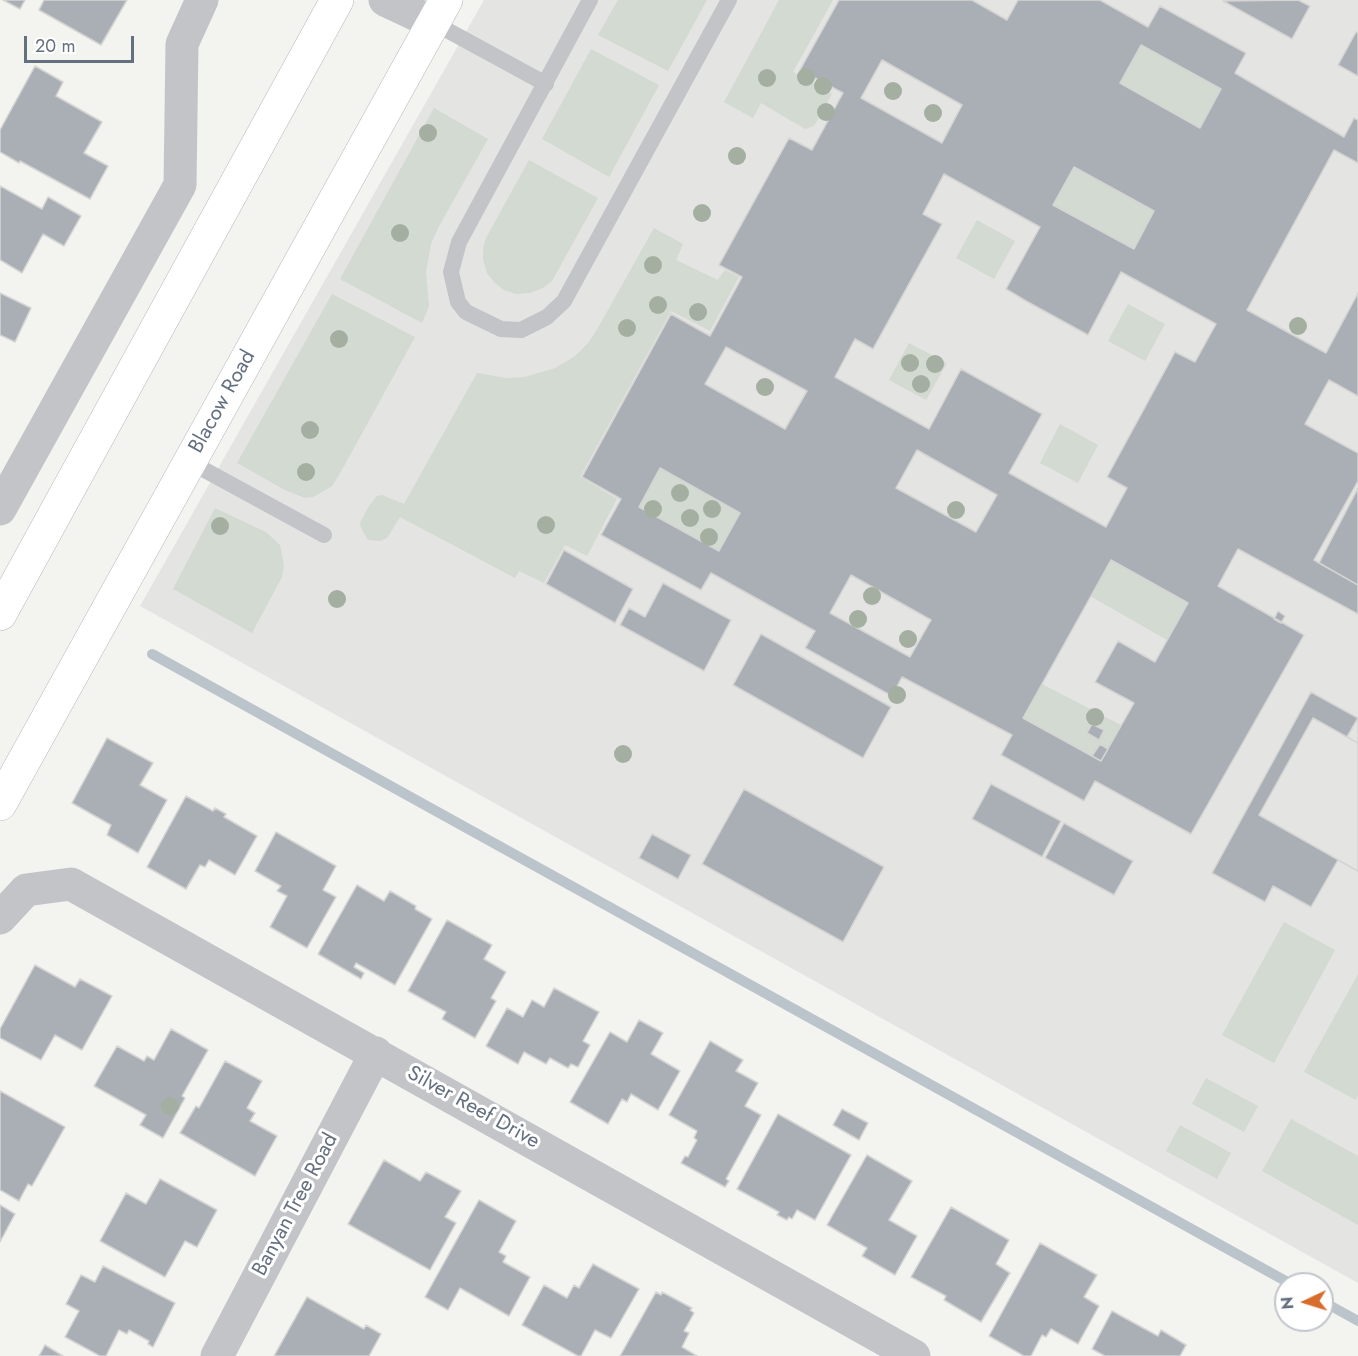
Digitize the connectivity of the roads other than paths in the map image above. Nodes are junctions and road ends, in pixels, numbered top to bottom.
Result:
1 (202, 0) edge
2 (337, 0) edge
3 (385, 0) edge
4 (590, 0) edge
5 (729, 0) edge
6 (440, 11) edge
7 (546, 84) junction
8 (190, 462) junction
9 (0, 509) edge
10 (324, 535) dead end
11 (0, 614) edge
12 (0, 804) edge
13 (0, 918) edge
14 (376, 1053) junction
15 (217, 1356) edge
16 (914, 1356) edge

1 - 9 street
2 - 11 main road
3 - 6 street
4 - 7 lane
5 - 7 lane
6 - 7 lane
6 - 8 main road, Blacow Road
8 - 10 lane
8 - 12 main road, Blacow Road
13 - 14 street, Silver Reef Drive
14 - 15 street, Banyan Tree Road
14 - 16 street, Silver Reef Drive

